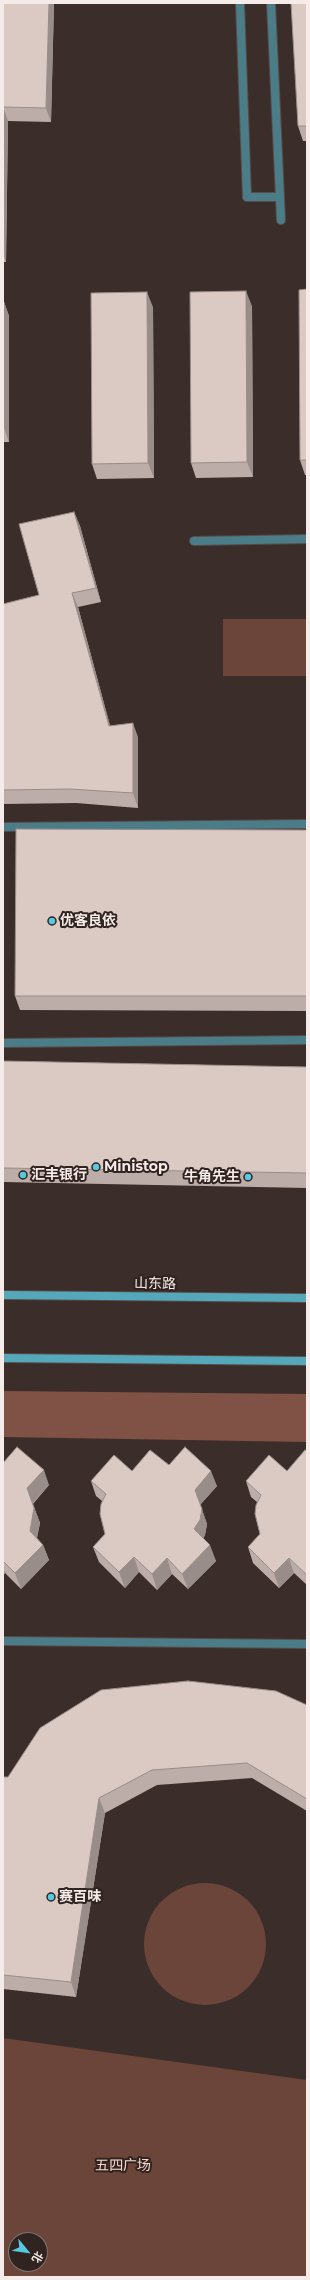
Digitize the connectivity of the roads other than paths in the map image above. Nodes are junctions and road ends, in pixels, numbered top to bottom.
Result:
1 (240, 3) edge
2 (271, 3) edge
3 (280, 197) junction
4 (281, 220) dead end
5 (307, 539) edge
6 (194, 541) dead end
7 (307, 824) edge
8 (3, 827) edge
9 (307, 1040) edge
10 (3, 1043) edge
11 (3, 1295) edge
12 (307, 1298) edge
13 (3, 1358) edge
14 (307, 1361) edge
15 (3, 1641) edge
16 (307, 1644) edge

1 - 3 lane
2 - 3 lane
3 - 4 lane
5 - 6 lane
7 - 8 lane
9 - 10 lane
11 - 12 main road, 山东路
13 - 14 main road
15 - 16 lane

